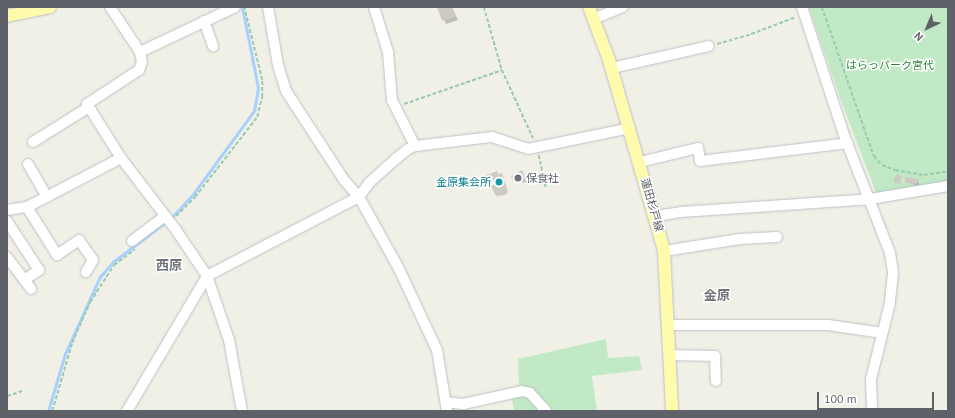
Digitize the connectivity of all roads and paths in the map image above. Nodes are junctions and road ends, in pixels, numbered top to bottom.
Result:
1 (50, 7) edge
2 (110, 7) edge
3 (234, 7) edge
4 (268, 7) edge
5 (374, 7) edge
6 (484, 7) edge
7 (589, 7) edge
8 (623, 7) edge
9 (822, 7) edge
10 (803, 10) edge
11 (7, 16) edge
12 (593, 19) junction
13 (204, 22) junction
14 (213, 46) dead end
15 (709, 46) joint
16 (140, 52) junction
17 (612, 68) junction
18 (502, 70) junction
19 (89, 107) junction
20 (395, 107) junction
21 (630, 128) junction
22 (33, 142) dead end
23 (848, 143) junction
24 (415, 146) junction
25 (537, 148) junction
26 (121, 158) junction
27 (640, 162) junction
28 (28, 164) dead end
29 (948, 171) edge
30 (948, 186) edge
31 (546, 187) dead end
32 (47, 197) junction
33 (359, 197) junction
34 (870, 199) junction
35 (27, 206) junction
36 (7, 210) edge
37 (165, 216) junction
38 (656, 216) junction
39 (7, 220) edge
40 (777, 237) dead end
41 (132, 241) dead end
42 (664, 251) junction
43 (7, 257) edge
44 (86, 272) dead end
45 (207, 276) junction
46 (24, 280) junction
47 (31, 289) dead end
48 (669, 325) junction
49 (882, 333) junction
50 (670, 356) junction
51 (716, 381) dead end
52 (22, 391) dead end
53 (7, 396) edge
54 (447, 406) edge
55 (127, 411) edge
56 (242, 411) edge
57 (546, 411) edge
58 (672, 411) edge
59 (872, 411) edge

1 - 11 main road
2 - 16 street
3 - 13 street
4 - 33 street
5 - 20 street
6 - 18 path
7 - 12 main road, 蓮田杉戸線
8 - 12 street
9 - 29 path
10 - 15 path
10 - 23 street
12 - 17 main road, 蓮田杉戸線
13 - 14 street
13 - 16 street
15 - 17 street
16 - 19 street
17 - 21 main road, 蓮田杉戸線
18 - 20 path
18 - 25 path
19 - 22 street
19 - 26 street
20 - 24 street
21 - 25 street
21 - 27 main road, 蓮田杉戸線
23 - 27 street
23 - 34 street
24 - 25 street
24 - 33 street
25 - 31 path
26 - 32 street
26 - 37 street
27 - 38 main road, 蓮田杉戸線
28 - 32 street
30 - 34 street
32 - 35 street
33 - 45 street
33 - 54 street
34 - 38 street
34 - 49 street
35 - 36 street
35 - 44 street
37 - 41 street
37 - 45 street
38 - 42 main road, 蓮田杉戸線
39 - 46 street
40 - 42 street
42 - 48 main road, 蓮田杉戸線
43 - 46 street
45 - 55 street
45 - 56 street
46 - 47 street
48 - 49 street
48 - 50 main road, 蓮田杉戸線
49 - 59 street
50 - 51 street
50 - 58 main road, 蓮田杉戸線
52 - 53 path
54 - 57 street

